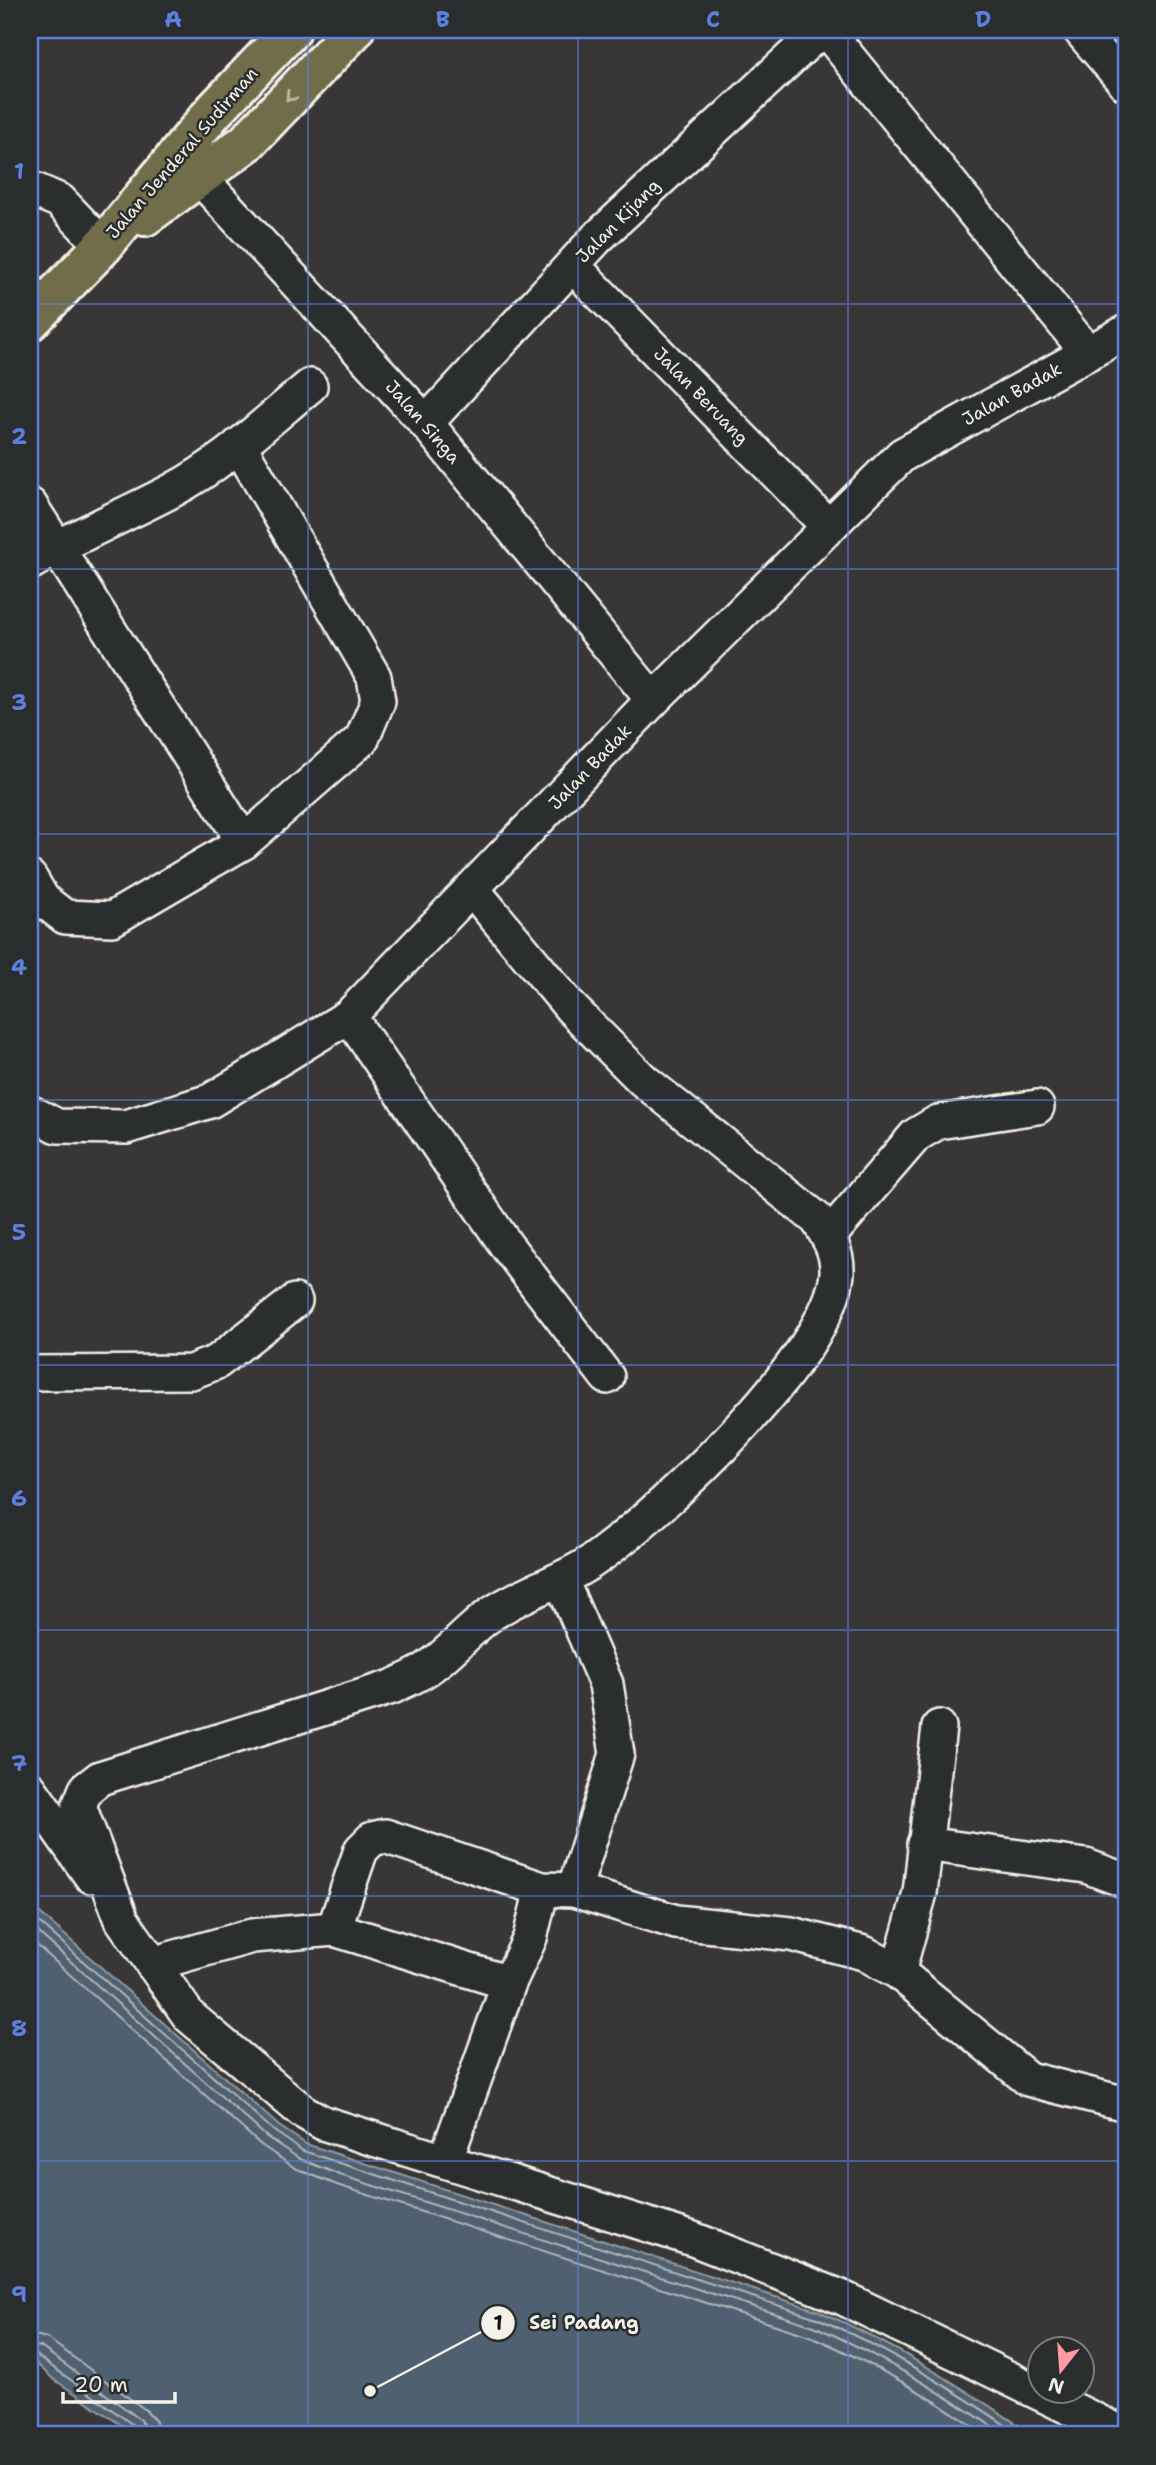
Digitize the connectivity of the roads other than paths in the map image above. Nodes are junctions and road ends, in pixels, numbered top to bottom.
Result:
1 (354, 30) edge
2 (823, 30) edge
3 (1080, 30) edge
4 (288, 31) edge
5 (328, 57) junction
6 (1126, 84) edge
7 (187, 169) junction
8 (30, 188) edge
9 (103, 246) junction
10 (573, 266) junction
11 (30, 321) edge
12 (1126, 332) edge
13 (1088, 353) junction
14 (310, 386) dead end
15 (426, 423) junction
16 (239, 445) junction
17 (30, 505) edge
18 (828, 527) junction
19 (43, 555) edge
20 (653, 700) junction
21 (244, 842) junction
22 (30, 878) edge
23 (472, 889) junction
24 (349, 1016) junction
25 (1037, 1107) dead end
26 (30, 1112) edge
27 (828, 1237) junction
28 (295, 1301) dead end
29 (30, 1373) edge
30 (607, 1377) dead end
31 (561, 1580) junction
32 (939, 1727) dead end
33 (30, 1789) edge
34 (924, 1844) junction
35 (1126, 1881) edge
36 (542, 1889) junction
37 (574, 1890) junction
38 (122, 1920) junction
39 (334, 1929) junction
40 (152, 1964) junction
41 (898, 1972) junction
42 (509, 1983) junction
43 (1126, 2104) edge
44 (446, 2159) junction
45 (1126, 2435) edge

1 - 5 main road, Jalan Jenderal Sudirman
2 - 10 street, Jalan Kijang
2 - 13 street, Jalan Kijang
3 - 6 street
4 - 5 street
4 - 7 main road, Jalan Jenderal Sudirman
5 -> 7 main road, Jalan Jenderal Sudirman
7 - 9 main road, Jalan Jenderal Sudirman
7 - 15 street, Jalan Singa
8 - 9 street
9 - 11 main road, Jalan Jenderal Sudirman
10 - 15 street, Jalan Kijang
10 - 18 street, Jalan Beruang
12 - 13 street, Jalan Badak
13 - 18 street, Jalan Badak
14 - 16 street
15 - 20 street, Jalan Singa
16 - 19 street
16 - 21 street
17 - 19 street
18 - 20 street, Jalan Badak
19 - 21 street
20 - 23 street, Jalan Badak
21 - 22 street
23 - 24 street, Jalan Badak
23 - 27 street
24 - 26 street, Jalan Badak
24 - 30 street
25 - 27 street
27 - 31 street
28 - 29 street
31 - 37 street
31 - 38 street
32 - 34 street
33 - 38 street
34 - 35 street
34 - 41 street
36 - 37 street
36 - 39 street
36 - 42 street
37 - 41 street
38 - 40 street
39 - 40 street
39 - 42 street
40 - 44 street
41 - 43 street
42 - 44 street
44 - 45 street

